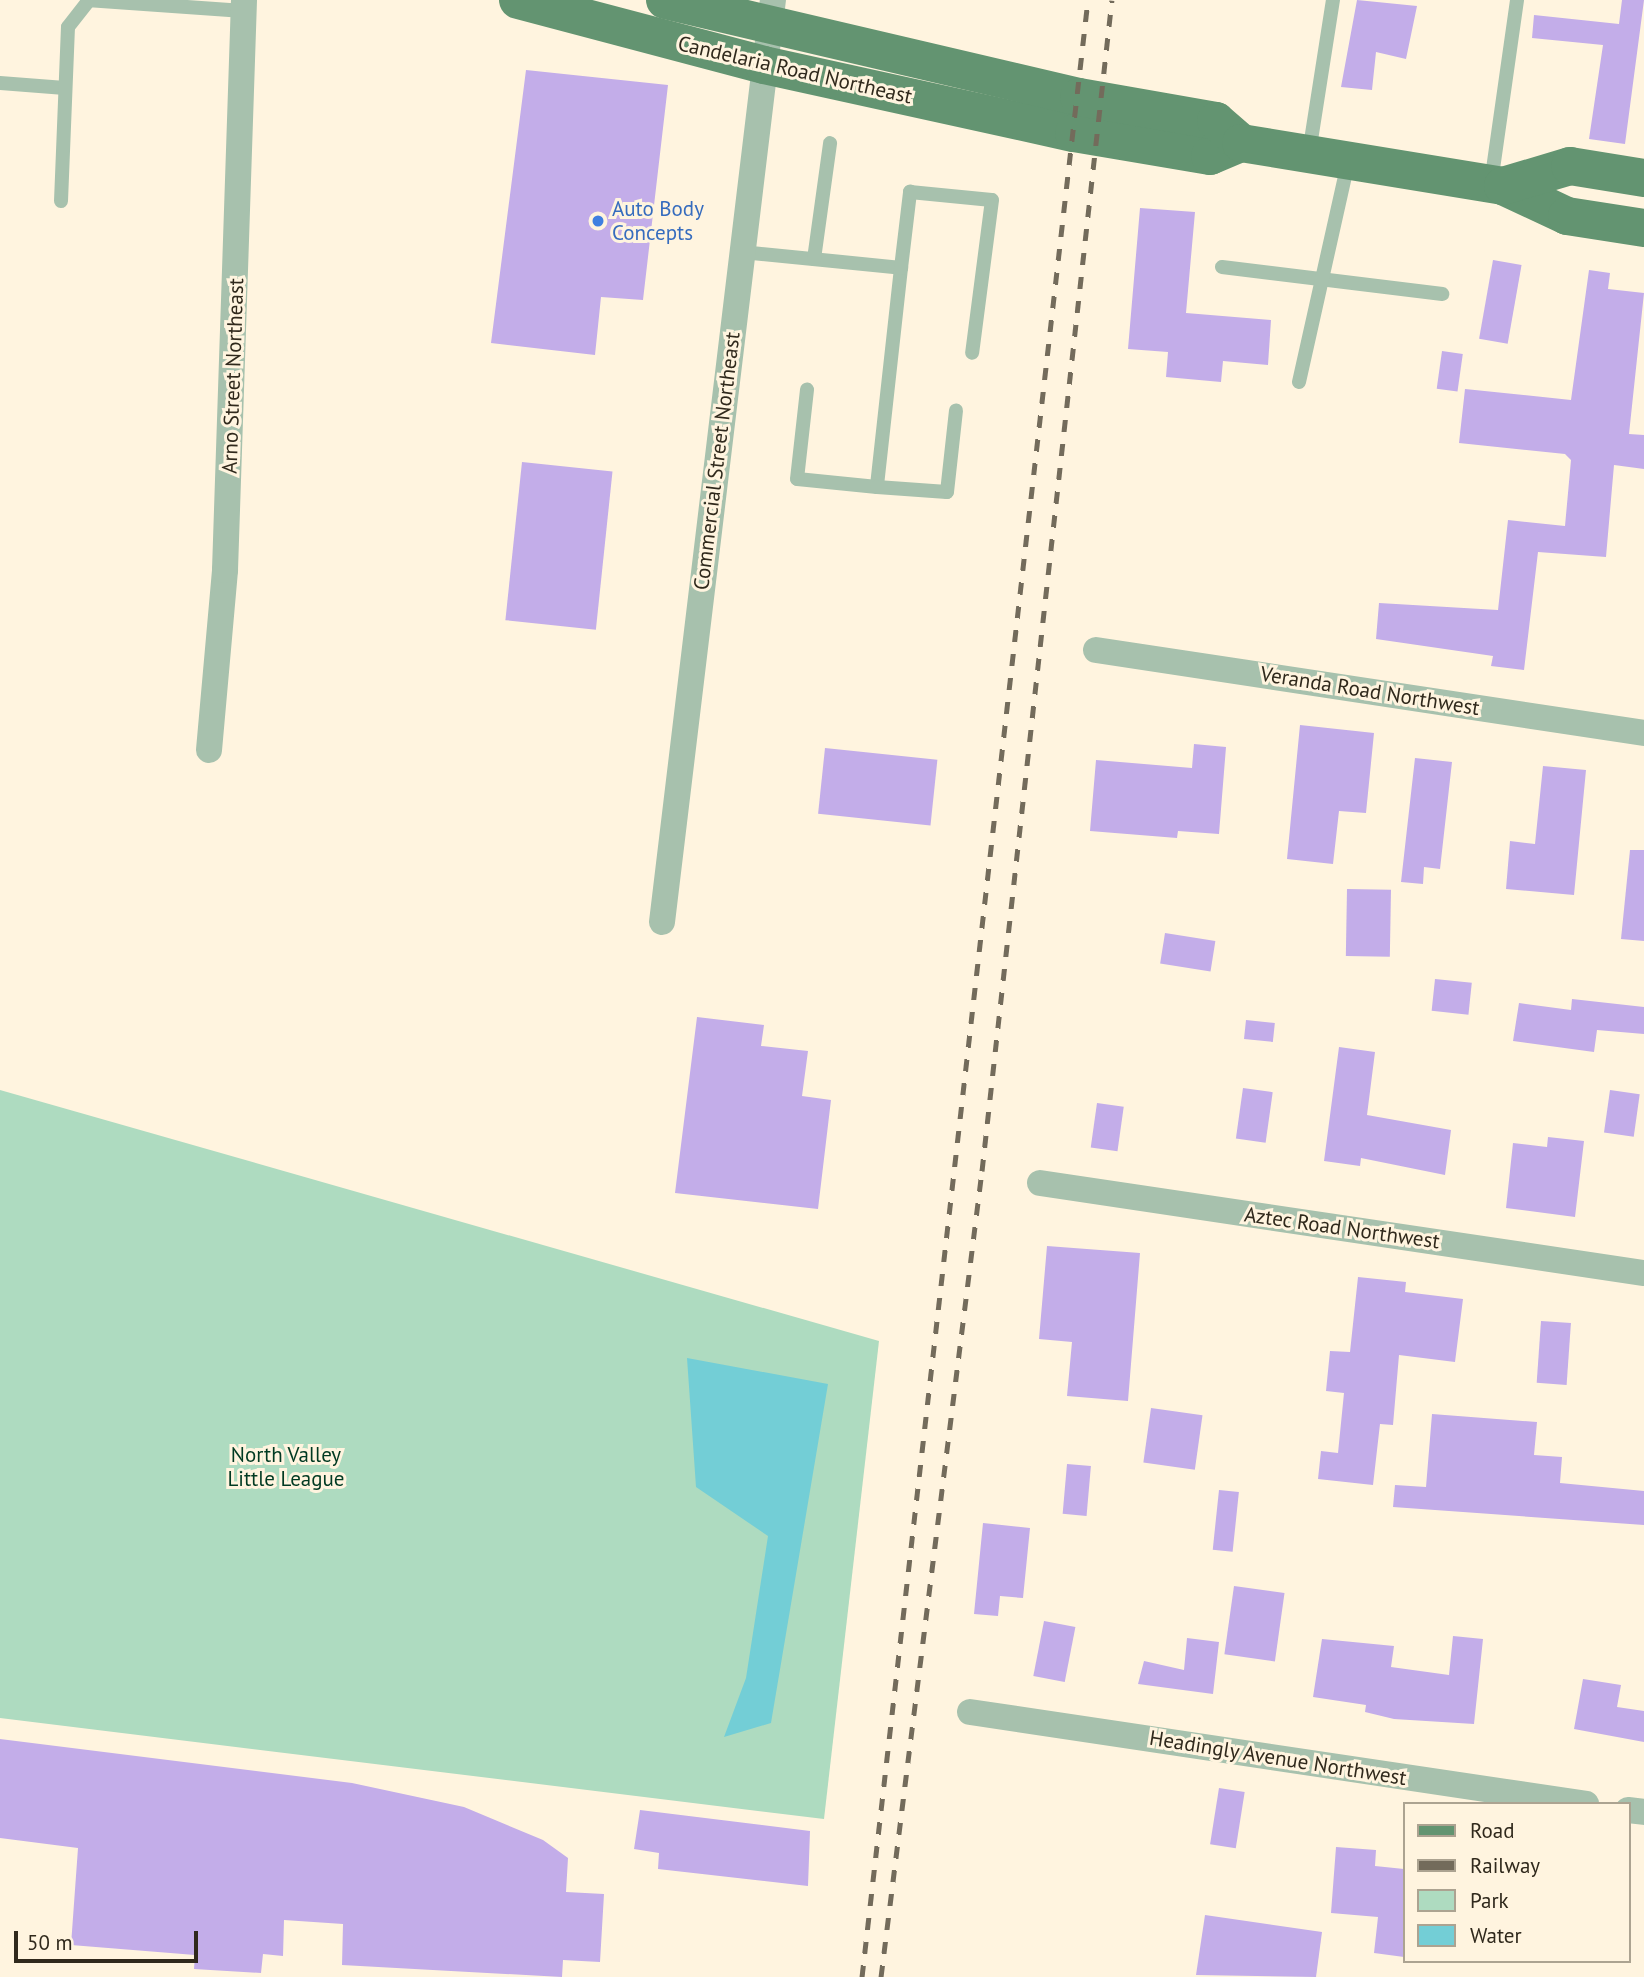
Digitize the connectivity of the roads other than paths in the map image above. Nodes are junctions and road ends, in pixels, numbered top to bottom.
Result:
1 (518, 0) edge
2 (664, 0) edge
3 (1333, 0) edge
4 (1517, 0) edge
5 (87, 1) edge
6 (244, 6) edge
7 (771, 14) edge
8 (764, 65) junction
9 (0, 83) edge
10 (65, 88) junction
11 (1077, 115) junction
12 (830, 143) dead end
13 (1309, 155) junction
14 (1349, 161) junction
15 (1644, 178) edge
16 (1497, 185) junction
17 (61, 201) dead end
18 (1644, 228) edge
19 (742, 252) junction
20 (814, 260) junction
21 (1222, 267) dead end
22 (901, 268) junction
23 (1322, 280) junction
24 (1442, 294) dead end
25 (972, 353) dead end
26 (1299, 382) dead end
27 (807, 390) dead end
28 (956, 410) dead end
29 (877, 487) junction
30 (1096, 650) dead end
31 (1644, 733) edge
32 (209, 750) dead end
33 (662, 922) dead end
34 (1040, 1183) dead end
35 (1644, 1273) edge
36 (970, 1712) dead end
37 (1573, 1802) edge

1 - 8 main road, Candelaria Road Northeast
2 - 7 main road, Candelaria Road Northeast
3 - 13 lane
4 - 16 lane
5 - 6 lane
5 - 10 lane
6 - 32 street, Arno Street Northeast
7 - 8 street, Commercial Street Northeast
7 - 11 main road, Candelaria Road Northeast
8 - 11 main road, Candelaria Road Northeast
8 - 19 street, Commercial Street Northeast
9 - 10 lane
10 - 17 lane
11 - 13 main road
12 - 20 lane
13 - 14 main road
14 - 16 main road
14 - 23 lane
15 - 16 main road
16 - 18 main road
19 - 20 lane
19 - 33 street, Commercial Street Northeast
20 - 22 lane
21 - 23 lane
22 - 25 lane
22 - 29 lane
23 - 24 lane
23 - 26 lane
27 - 29 lane
28 - 29 lane
30 - 31 street, Veranda Road Northwest
34 - 35 street, Aztec Road Northwest
36 - 37 street, Headingly Avenue Northwest

